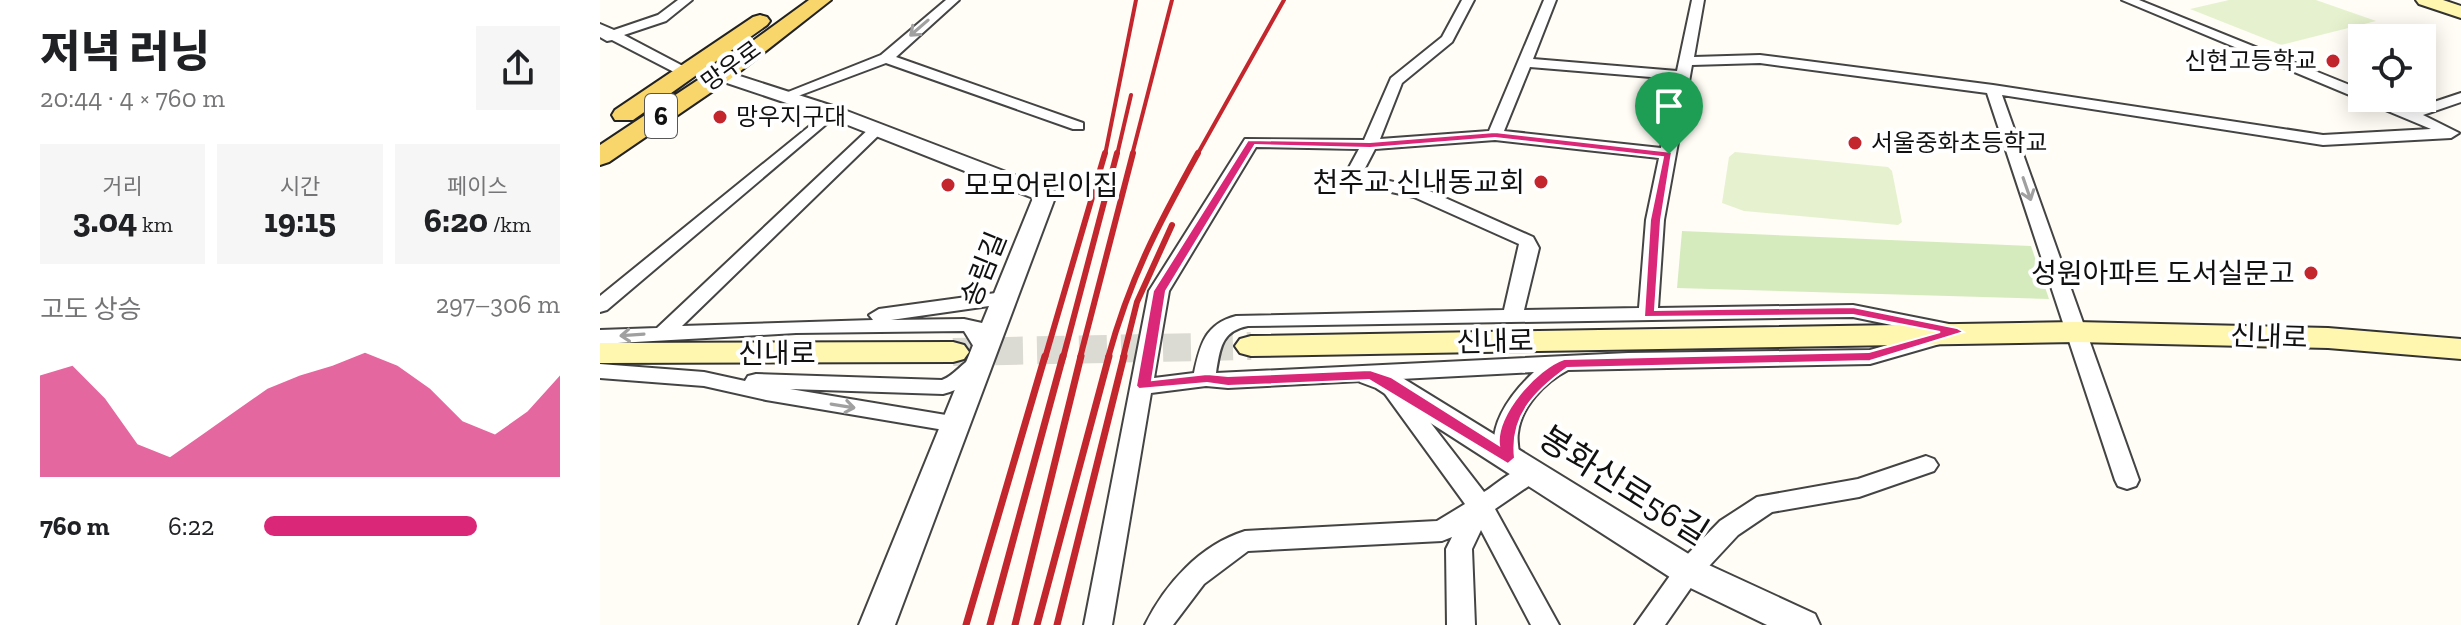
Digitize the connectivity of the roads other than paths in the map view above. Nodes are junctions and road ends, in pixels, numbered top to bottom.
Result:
1 (686, 0) edge
2 (793, 0) edge
3 (821, 0) edge
4 (931, 0) edge
5 (953, 0) edge
6 (1468, 0) edge
7 (1550, 0) edge
8 (1698, 0) edge
9 (2128, 0) edge
10 (2425, 0) edge
11 (2461, 12) edge
12 (604, 34) edge
13 (886, 58) junction
14 (1524, 62) junction
15 (1685, 68) junction
16 (687, 70) junction
17 (721, 75) junction
18 (1993, 89) junction
19 (2348, 89) edge
20 (785, 96) junction
21 (2461, 97) edge
22 (832, 112) junction
23 (2402, 112) edge
24 (2409, 115) junction
25 (1078, 126) dead end
26 (877, 129) junction
27 (600, 133) edge
28 (1495, 135) junction
29 (2456, 135) edge
30 (1370, 145) junction
31 (1669, 154) junction
32 (600, 157) edge
33 (1003, 298) junction
34 (600, 306) edge
35 (1648, 314) junction
36 (1512, 316) junction
37 (796, 327) junction
38 (664, 332) junction
39 (1957, 332) junction
40 (2076, 332) junction
41 (600, 337) edge
42 (1251, 346) tunnel mouth
43 (2461, 349) edge
44 (600, 353) edge
45 (972, 353) junction
46 (1564, 363) junction
47 (600, 371) edge
48 (1378, 378) junction
49 (704, 379) junction
50 (1207, 379) junction
51 (1144, 386) junction
52 (956, 424) junction
53 (1926, 465) dead end
54 (1520, 466) junction
55 (2127, 480) dead end
56 (1481, 506) junction
57 (1688, 571) junction
58 (877, 625) edge
59 (1098, 625) edge
60 (1159, 625) edge
61 (1461, 625) edge
62 (1545, 625) edge
63 (1649, 625) edge
64 (1802, 625) edge

1 - 12 street
2 - 16 main road, 망우로 / 6
3 - 17 main road, 망우로 / 6
4 - 5 street
5 -> 13 street
6 - 30 street
7 - 14 street
8 - 15 street
9 - 19 street
10 - 11 main road
12 - 16 street
13 - 20 street
13 - 25 street
14 - 15 street
14 - 28 street
15 - 18 street
15 - 31 street
16 - 27 main road, 망우로
17 - 20 street, 송림길
17 - 32 main road, 망우로 / 6
18 - 29 street
18 -> 40 street
20 - 22 street, 송림길
21 - 24 street
22 - 26 street, 송림길
22 - 34 street
23 - 24 street
24 - 29 street
26 - 33 street, 송림길
26 - 38 street
28 - 30 street
28 - 31 street
30 - 36 street
30 - 51 street
31 - 35 street
33 - 37 street, 신내로
33 - 45 street, 송림길
35 - 36 street
35 - 39 street
36 - 50 street
37 - 38 street
37 - 45 street
38 -> 41 street
39 - 40 main road, 신내로
39 - 42 main road, 신내로
39 - 46 street
40 - 43 main road, 신내로
40 - 55 street
44 - 45 main road, 신내로
45 - 49 street
45 - 52 street, 송림길
46 - 48 street
46 - 54 street
47 - 49 street
48 - 50 street
48 - 54 street, 봉화산로56길
48 - 56 street
49 -> 52 street
50 - 51 street
51 - 59 street
52 - 58 street, 송림길
53 - 57 street
54 - 56 street
54 - 57 street, 봉화산로56길
56 - 60 street
56 - 61 street
56 - 62 street
57 - 63 street
57 - 64 street, 봉화산로56길

